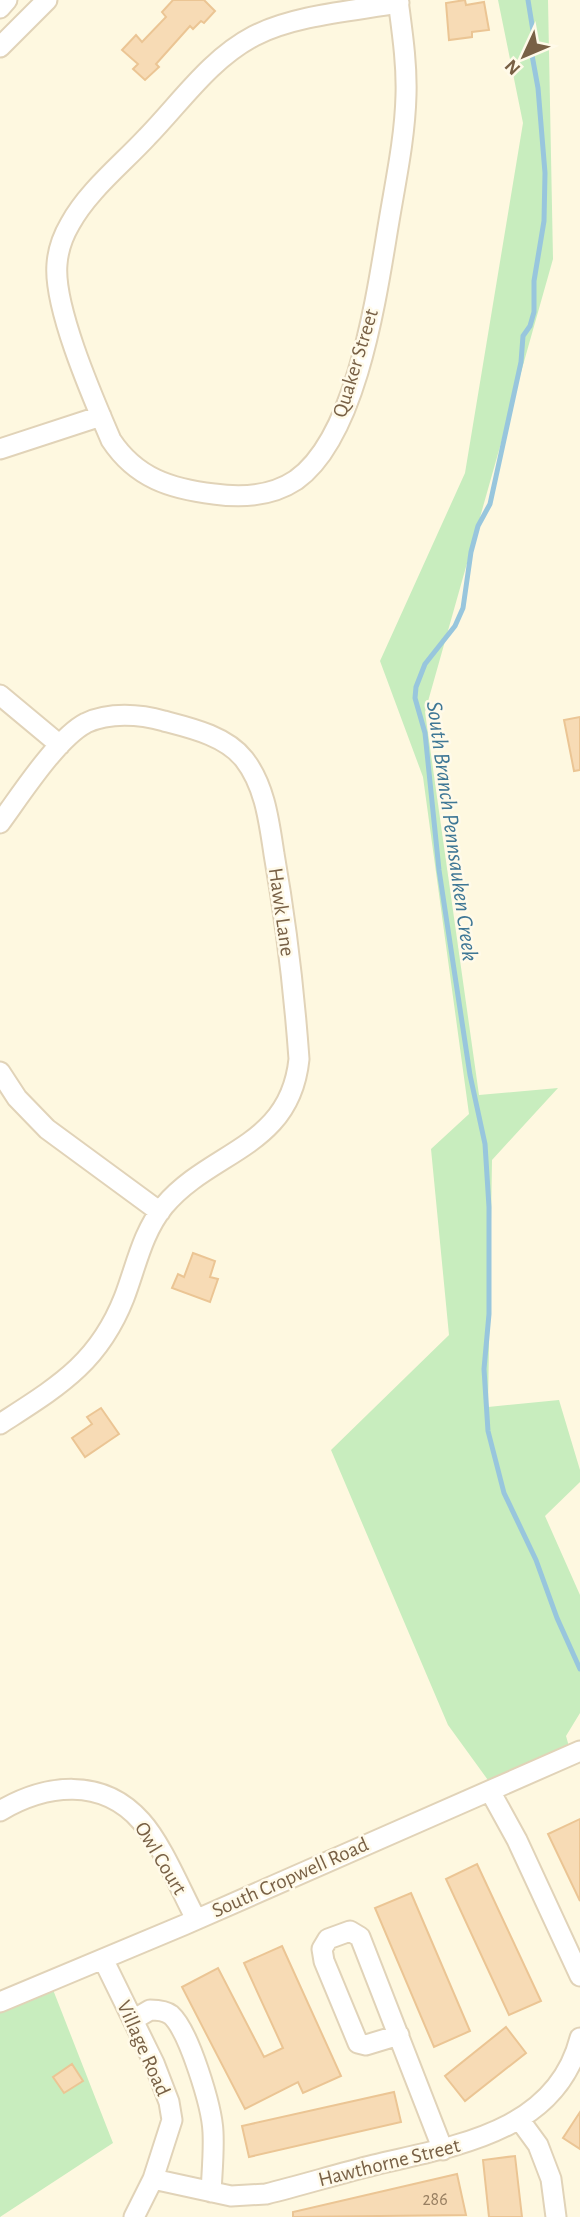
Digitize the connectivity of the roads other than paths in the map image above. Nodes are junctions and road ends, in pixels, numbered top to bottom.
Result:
1 (8, 0) edge
2 (47, 0) edge
3 (398, 2) edge
4 (0, 8) edge
5 (0, 46) edge
6 (101, 416) junction
7 (0, 449) edge
8 (0, 695) edge
9 (60, 745) junction
10 (0, 823) edge
11 (0, 1072) edge
12 (160, 1212) junction
13 (0, 1423) edge
14 (580, 1751) edge
15 (490, 1791) junction
16 (0, 1811) edge
17 (196, 1919) junction
18 (103, 1959) junction
19 (580, 1976) edge
20 (0, 2002) edge
21 (133, 2020) junction
22 (398, 2035) junction
23 (580, 2038) edge
24 (519, 2119) junction
25 (443, 2150) junction
26 (153, 2179) junction
27 (211, 2192) junction
28 (134, 2217) edge
29 (556, 2217) edge

1 - 4 street
2 - 5 street
3 - 6 street, Quaker Street
3 - 6 street, Quaker Street
6 - 7 street
8 - 9 street
9 - 10 street, Hawk Lane
9 - 12 street, Hawk Lane
11 - 12 street
12 - 13 street, Hawk Lane
14 - 15 street, South Cropwell Road
15 - 17 street, South Cropwell Road
15 - 19 street
16 - 17 street, Owl Court
17 - 18 street, South Cropwell Road
18 - 20 street, South Cropwell Road
18 - 21 street, Village Road
21 - 26 street, Village Road
21 - 27 street
22 - 22 street
22 - 25 street
23 - 24 street, Hawthorne Street
24 - 25 street, Hawthorne Street
24 - 29 street
25 - 27 street, Hawthorne Street
26 - 27 street, Hawthorne Street
26 - 28 street, Village Road

